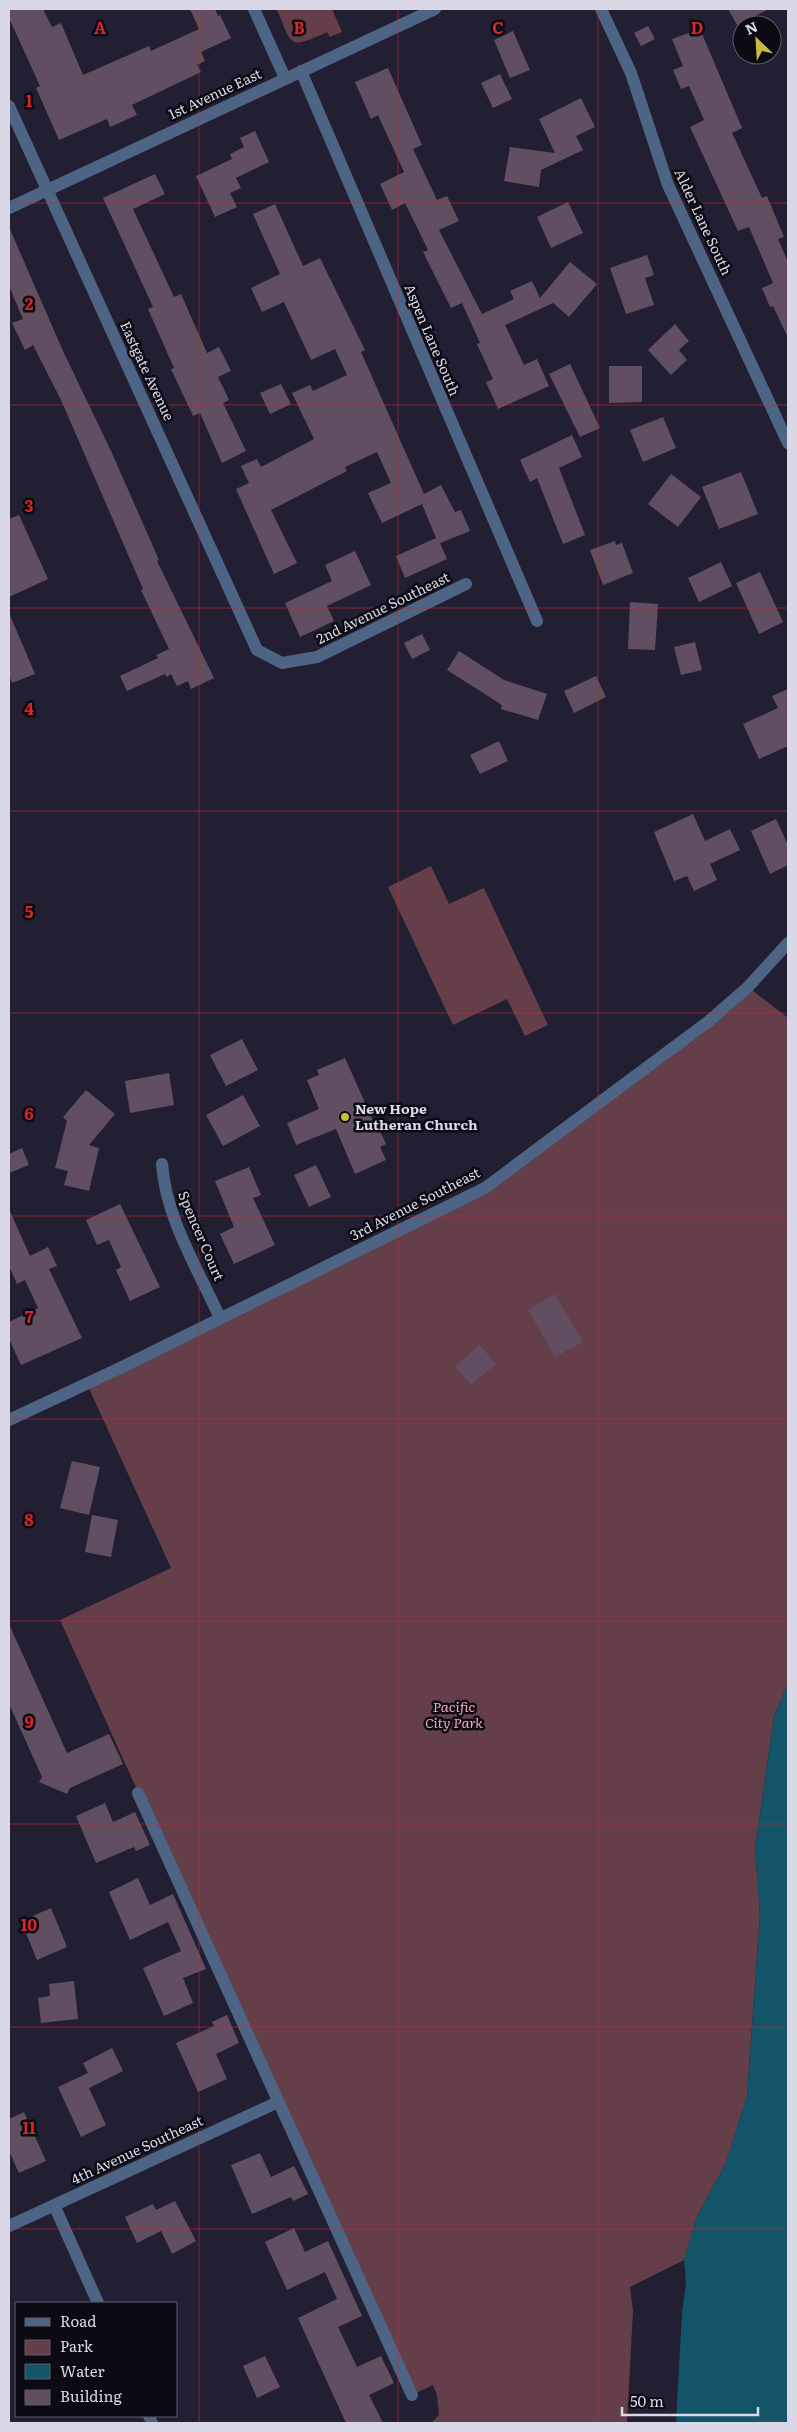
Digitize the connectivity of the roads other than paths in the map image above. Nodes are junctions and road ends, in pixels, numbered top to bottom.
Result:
1 (254, 9) edge
2 (435, 9) edge
3 (601, 9) edge
4 (301, 71) junction
5 (285, 78) junction
6 (9, 106) edge
7 (48, 189) junction
8 (9, 208) edge
9 (788, 443) edge
10 (466, 584) dead end
11 (537, 621) dead end
12 (257, 650) joint
13 (788, 943) edge
14 (162, 1164) dead end
15 (220, 1318) junction
16 (9, 1420) edge
17 (138, 1793) dead end
18 (278, 2102) junction
19 (54, 2205) junction
20 (9, 2226) edge
21 (98, 2302) edge
22 (412, 2395) dead end

1 - 5 street
2 - 4 street, 1st Avenue East
3 - 9 street, Alder Lane South
4 - 5 street, 1st Avenue East
4 - 11 street, Aspen Lane South
5 - 7 street, 1st Avenue East
6 - 7 street, Eastgate Avenue
7 - 8 street, 1st Avenue East
7 - 12 street, Eastgate Avenue
10 - 12 street, 2nd Avenue Southeast
13 - 15 street, 3rd Avenue Southeast
14 - 15 street, Spencer Court
15 - 16 street, 3rd Avenue Southeast
17 - 18 street
18 - 19 street, 4th Avenue Southeast
18 - 22 street
19 - 20 street, 4th Avenue Southeast
19 - 21 street

